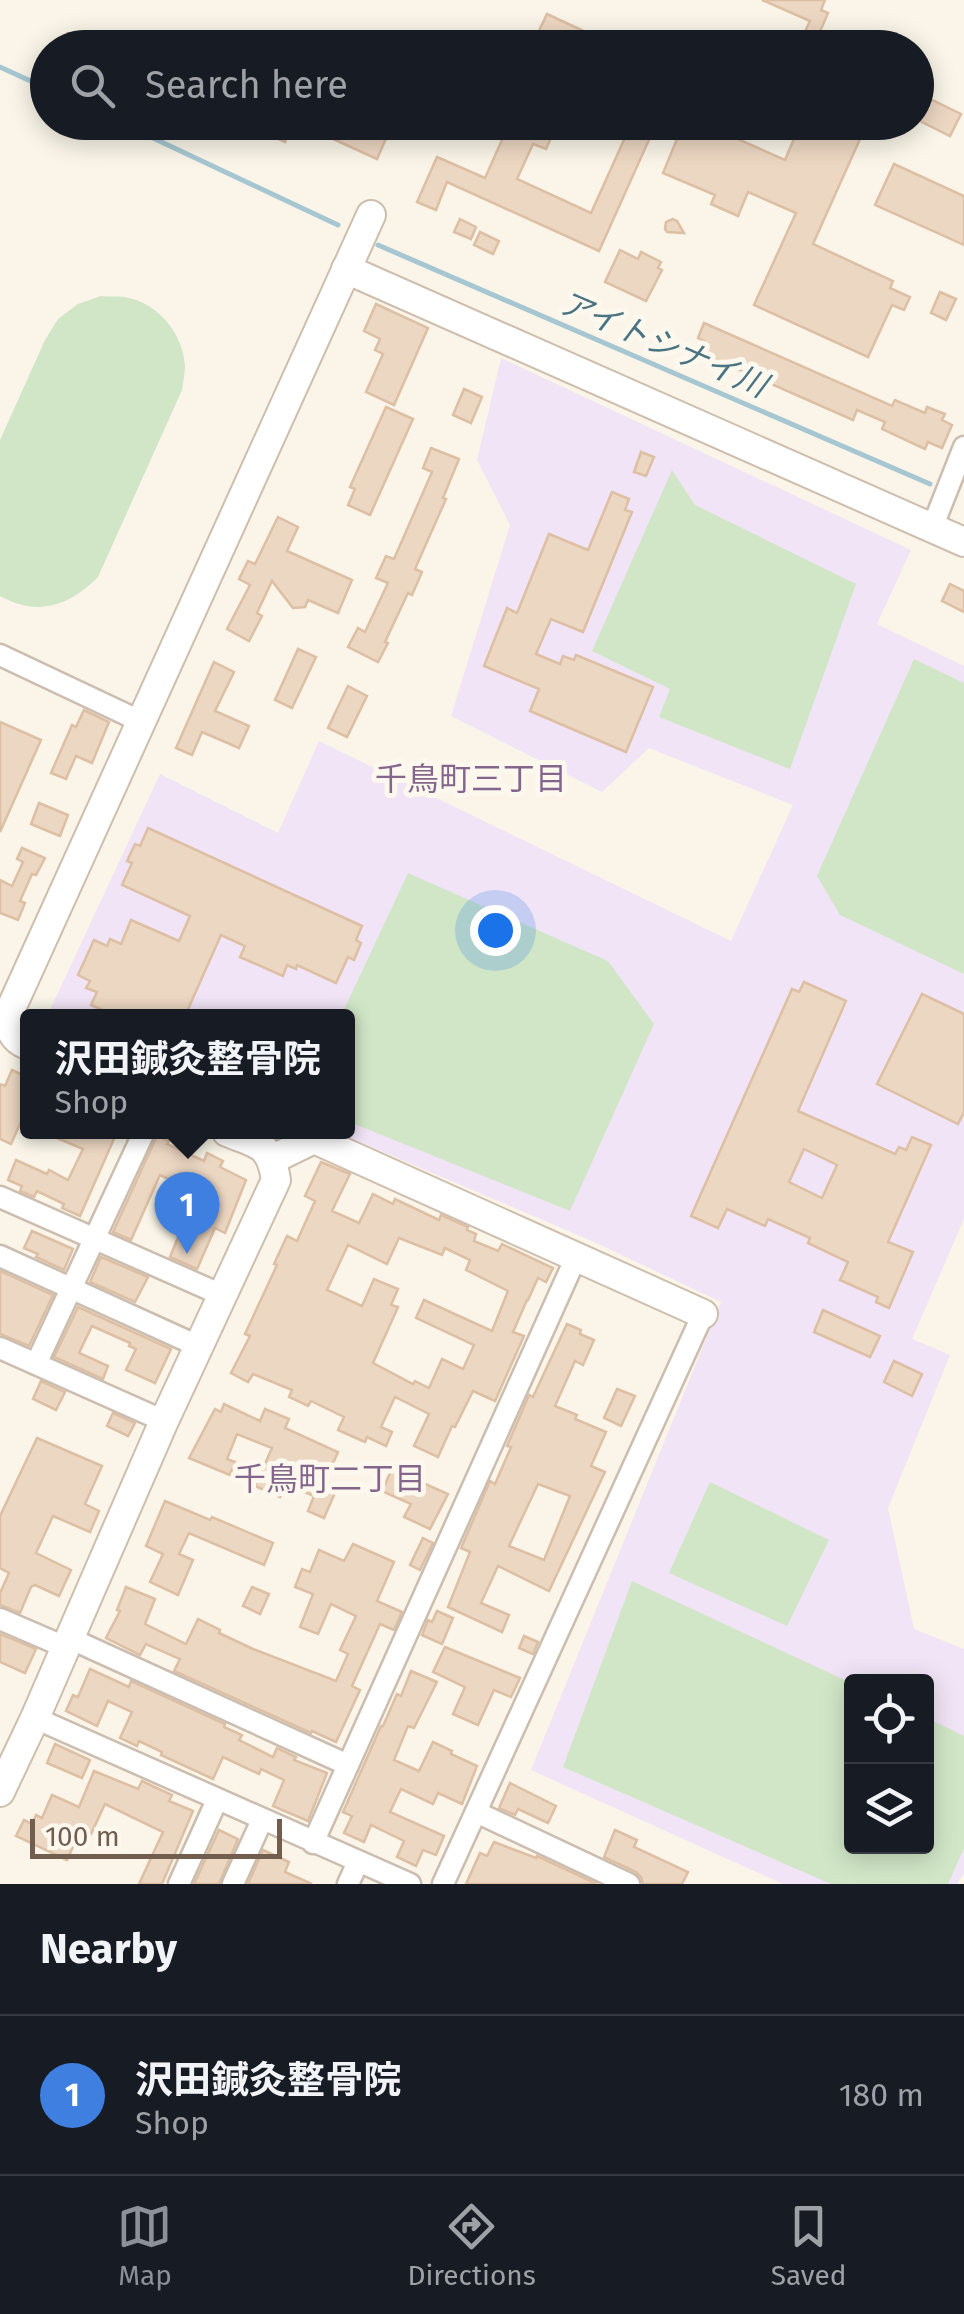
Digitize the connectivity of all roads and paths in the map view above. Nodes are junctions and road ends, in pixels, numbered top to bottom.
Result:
1 (371, 216) dead end
2 (346, 269) junction
3 (964, 448) edge
4 (932, 528) junction
5 (964, 542) edge
6 (0, 654) edge
7 (142, 722) junction
8 (12, 1035) edge
9 (141, 1139) edge
10 (243, 1139) edge
11 (272, 1159) junction
12 (0, 1197) edge
13 (94, 1240) junction
14 (577, 1255) junction
15 (0, 1256) edge
16 (71, 1289) junction
17 (222, 1295) junction
18 (703, 1314) joint
19 (198, 1346) junction
20 (0, 1348) edge
21 (36, 1364) junction
22 (164, 1421) junction
23 (0, 1619) edge
24 (68, 1643) junction
25 (34, 1718) junction
26 (348, 1765) junction
27 (0, 1792) edge
28 (217, 1800) junction
29 (476, 1812) junction
30 (262, 1820) junction
31 (313, 1842) junction
32 (358, 1862) junction
33 (179, 1884) edge
34 (234, 1884) edge
35 (348, 1884) edge
36 (410, 1884) edge
37 (444, 1884) edge
38 (629, 1884) edge

1 - 2 street
2 - 4 street
2 - 7 street
3 - 4 street
4 - 5 street
6 - 7 street
7 - 8 street
9 - 13 street
10 - 11 street
11 - 14 street
11 - 17 street
12 - 13 street
13 - 16 street
13 - 17 street
14 - 18 street
14 - 26 street
15 - 16 street
16 - 19 street
16 - 21 street
17 - 19 street
18 - 29 street
19 - 22 street
20 - 21 street
21 - 22 street
22 - 24 street
23 - 24 street
24 - 25 street
24 - 26 street
25 - 27 street
25 - 28 street
26 - 31 street
28 - 30 street
28 - 33 street
29 - 37 street
29 - 38 street
30 - 31 street
30 - 34 street
31 - 32 street
32 - 35 street
32 - 36 street

